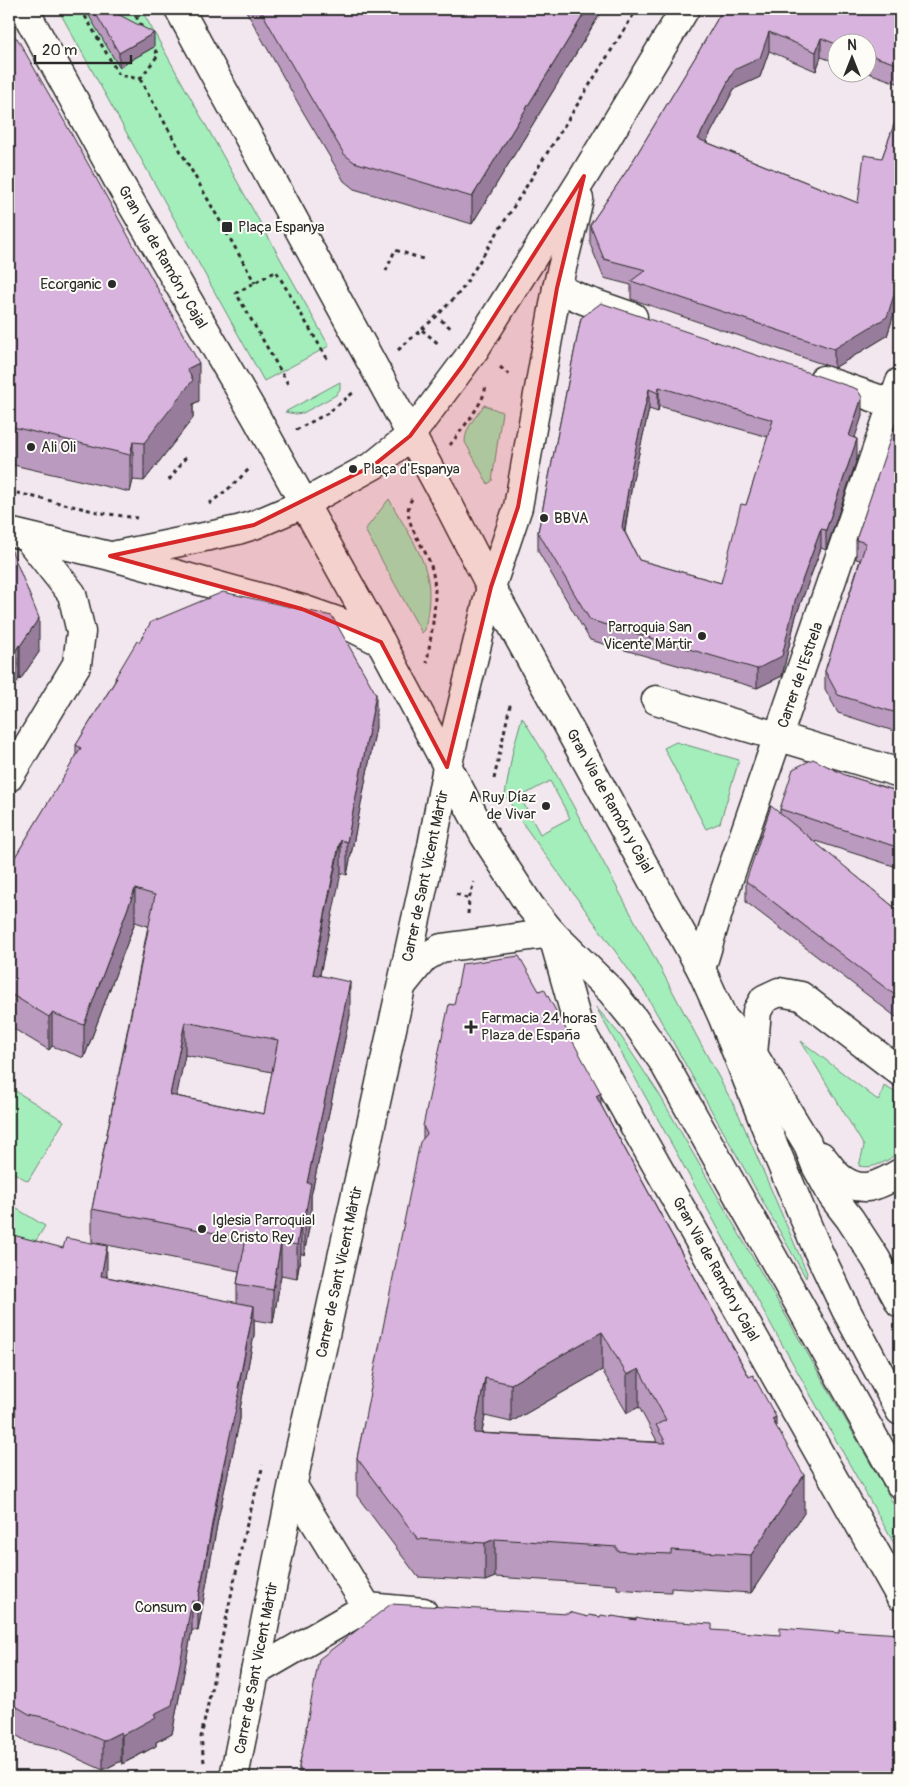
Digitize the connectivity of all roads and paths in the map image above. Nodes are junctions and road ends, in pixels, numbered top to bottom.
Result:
1 (24, 9) edge
2 (81, 9) edge
3 (132, 9) edge
4 (179, 9) edge
5 (637, 9) edge
6 (685, 9) edge
7 (145, 32) edge
8 (149, 40) edge
9 (140, 79) junction
10 (584, 176) junction
11 (423, 259) dead end
12 (386, 271) dead end
13 (255, 283) junction
14 (557, 288) junction
15 (441, 320) dead end
16 (659, 325) edge
17 (422, 330) junction
18 (454, 331) dead end
19 (402, 346) dead end
20 (441, 346) dead end
21 (328, 360) dead end
22 (496, 365) dead end
23 (799, 372) edge
24 (515, 379) dead end
25 (484, 383) dead end
26 (288, 384) dead end
27 (350, 395) dead end
28 (898, 396) edge
29 (298, 429) dead end
30 (460, 432) dead end
31 (410, 436) junction
32 (186, 457) dead end
33 (248, 470) dead end
34 (169, 480) dead end
35 (9, 491) edge
36 (413, 498) dead end
37 (303, 504) junction
38 (204, 508) dead end
39 (141, 518) dead end
40 (18, 535) edge
41 (110, 556) junction
42 (491, 588) junction
43 (382, 642) junction
44 (429, 649) dead end
45 (656, 700) dead end
46 (511, 701) dead end
47 (778, 737) junction
48 (447, 767) junction
49 (900, 773) edge
50 (9, 777) edge
51 (494, 779) dead end
52 (474, 882) dead end
53 (456, 894) dead end
54 (469, 899) junction
55 (468, 916) dead end
56 (552, 933) junction
57 (701, 969) junction
58 (402, 985) junction
59 (723, 1018) junction
60 (754, 1054) junction
61 (900, 1072) edge
62 (807, 1143) junction
63 (900, 1174) edge
64 (900, 1303) edge
65 (900, 1411) edge
66 (900, 1484) edge
67 (293, 1486) junction
68 (900, 1596) edge
69 (367, 1607) junction
70 (445, 1614) edge
71 (255, 1672) junction
72 (234, 1777) edge

1 - 37 main road, Gran Via de Ramón y Cajal
2 - 9 path
3 - 7 path
4 - 31 main road
5 - 17 path
6 - 10 main road
8 - 9 path
9 - 13 path
10 - 14 main road
10 - 31 main road
11 - 12 path
13 - 21 path
13 - 26 path
14 - 16 main road
14 - 42 main road
15 - 18 path
17 - 19 path
17 - 20 path
22 - 24 path
23 - 28 main road
25 - 30 path
27 - 29 path
28 - 47 main road, Carrer de l'Estrela
31 - 37 main road
31 - 42 main road
32 - 34 path
33 - 38 path
35 - 39 path
36 - 44 path
37 - 41 main road
37 - 43 main road
40 - 41 main road
40 - 50 main road
41 - 43 main road
42 - 48 main road
42 - 57 main road, Gran Via de Ramón y Cajal
43 - 48 main road
45 - 47 main road
46 - 51 path
47 - 49 main road
47 - 57 main road, Carrer de l'Estrela
48 - 56 main road, Gran Via de Ramón y Cajal
48 - 58 main road, Carrer de Sant Vicent Màrtir
52 - 54 path
53 - 54 path
54 - 55 path
56 - 58 main road
56 - 66 main road, Gran Via de Ramón y Cajal
56 - 68 main road, Gran Via de Ramón y Cajal
57 - 59 main road, Gran Via de Ramón y Cajal
58 - 67 main road, Carrer de Sant Vicent Màrtir
59 - 60 main road, Gran Via de Ramón y Cajal
59 - 65 main road, Gran Via de Ramón y Cajal
60 - 61 main road
60 - 62 main road, Gran Via de Ramón y Cajal
62 - 63 main road
62 - 64 main road, Gran Via de Ramón y Cajal
67 - 69 main road
67 - 71 main road, Carrer de Sant Vicent Màrtir
69 - 70 main road
69 - 71 main road
71 - 72 main road, Carrer de Sant Vicent Màrtir

